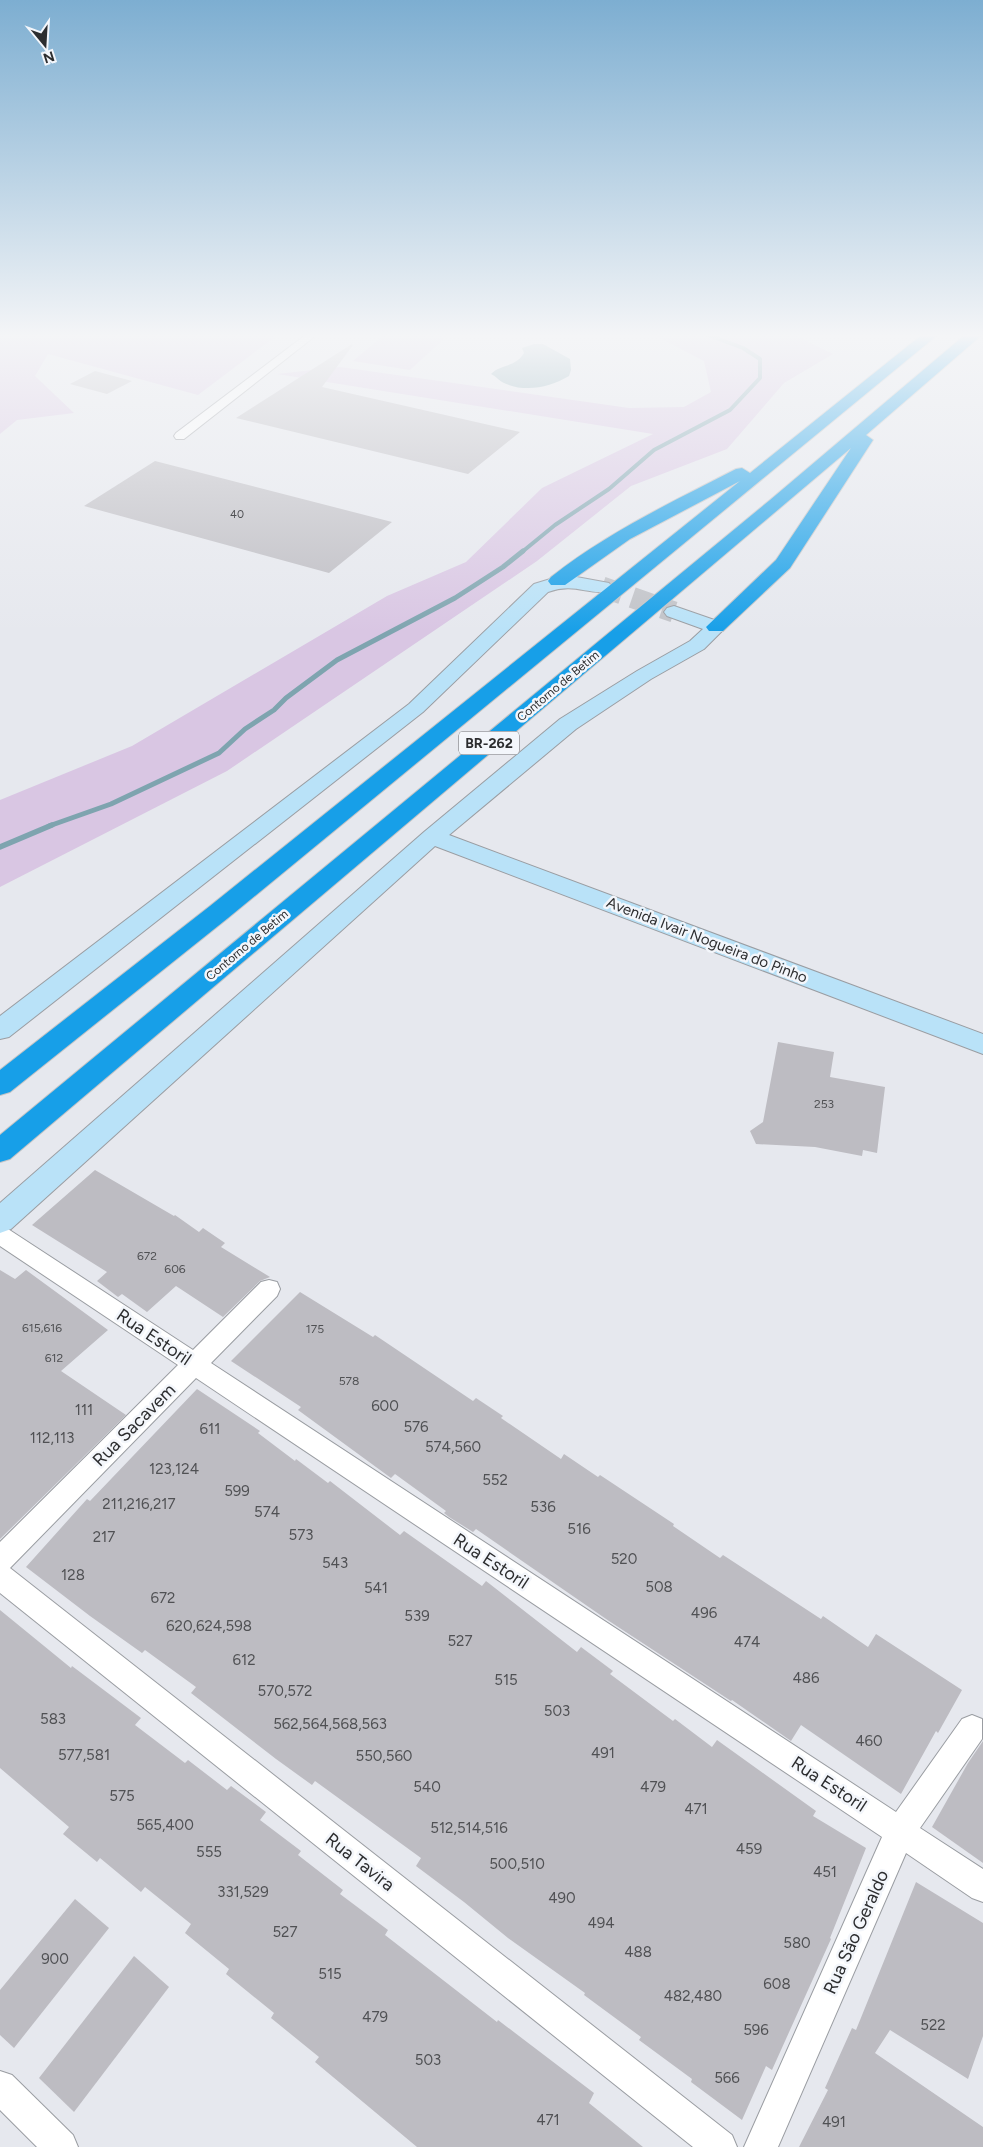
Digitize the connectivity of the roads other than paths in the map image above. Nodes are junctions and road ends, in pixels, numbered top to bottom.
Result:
1 (184, 433) edge
2 (809, 433) edge
3 (859, 433) edge
4 (869, 433) edge
5 (180, 436) dead end
6 (796, 444) junction
7 (558, 581) junction
8 (602, 587) tunnel mouth
9 (674, 612) tunnel mouth
10 (716, 627) junction
11 (432, 837) junction
12 (0, 1030) edge
13 (983, 1044) edge
14 (0, 1085) edge
15 (0, 1151) edge
16 (0, 1221) edge
17 (0, 1235) edge
18 (269, 1289) dead end
19 (194, 1365) junction
20 (0, 1560) edge
21 (0, 1577) edge
22 (972, 1729) dead end
23 (900, 1832) junction
24 (983, 1887) edge
25 (0, 2087) edge
26 (61, 2147) edge
27 (720, 2147) edge
28 (761, 2147) edge

1 - 5 street
2 - 6 highway, BR-262
3 - 15 highway, Contorno de Betim / BR-262
4 - 10 highway
6 - 7 highway
6 - 14 highway, BR-262
7 - 8 street
7 - 12 street
9 - 10 street
10 - 11 street
11 - 13 street, Avenida Ivair Nogueira do Pinho
11 - 16 street
17 - 19 street, Rua Estoril
18 - 19 street, Rua Sacavem
19 - 20 street, Rua Sacavem
19 - 23 street, Rua Estoril
21 - 27 street, Rua Tavira
22 - 23 street, Rua São Geraldo
23 - 24 street, Rua Estoril
23 - 28 street, Rua São Geraldo
25 - 26 street

